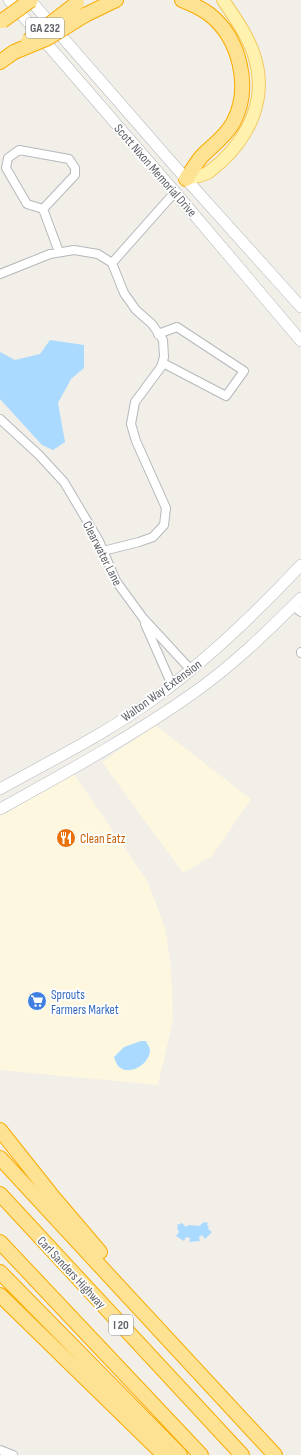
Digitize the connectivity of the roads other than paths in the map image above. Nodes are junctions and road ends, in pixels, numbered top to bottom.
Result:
1 (9, 0) edge
2 (31, 0) edge
3 (116, 0) edge
4 (182, 0) edge
5 (223, 0) edge
6 (79, 2) edge
7 (1, 22) edge
8 (14, 52) junction
9 (0, 62) edge
10 (186, 179) junction
11 (175, 192) junction
12 (43, 209) junction
13 (59, 252) junction
14 (112, 263) junction
15 (0, 274) edge
16 (301, 307) edge
17 (158, 334) junction
18 (301, 341) edge
19 (163, 362) junction
20 (0, 419) edge
21 (103, 551) junction
22 (301, 565) edge
23 (298, 605) edge
24 (143, 618) junction
25 (191, 670) junction
26 (172, 685) junction
27 (68, 751) junction
28 (75, 768) junction
29 (0, 789) edge
30 (0, 809) edge
31 (0, 1130) edge
32 (0, 1158) edge
33 (0, 1194) edge
34 (0, 1242) edge
35 (0, 1272) edge
36 (116, 1282) junction
37 (0, 1295) edge
38 (0, 1450) edge
39 (13, 1455) edge
40 (164, 1455) edge
41 (180, 1455) edge
42 (201, 1455) edge
43 (242, 1455) edge
44 (275, 1455) edge

1 - 11 main road, Scott Nixon Memorial Drive
2 - 7 highway, GA 232, bridge
2 - 10 main road, Scott Nixon Memorial Drive
3 - 8 highway, bridge
4 - 10 highway
5 - 10 main road
6 - 8 highway, GA 232, bridge
8 - 9 highway, GA 232
10 - 11 main road
10 - 16 main road, Scott Nixon Memorial Drive
11 - 14 street
11 - 18 main road, Scott Nixon Memorial Drive
12 - 12 street
12 - 13 street
13 - 14 street
13 - 15 street
14 - 17 street
17 - 19 street
17 - 19 street
19 - 21 street
20 - 21 street, Clearwater Lane
21 - 24 street, Clearwater Lane
22 - 25 main road, Walton Way Extension
23 - 28 main road, Walton Way Extension
24 - 25 street, Clearwater Lane
24 - 26 street
25 - 26 main road, Walton Way Extension
26 - 27 main road, Walton Way Extension
27 - 28 main road
27 - 29 main road, Walton Way Extension
28 - 30 main road, Walton Way Extension
31 - 36 highway
32 - 36 highway
33 - 43 highway, Carl Sanders Highway / I 20
34 - 42 highway, I 20
35 - 41 highway
36 - 44 highway
37 - 40 highway
38 - 39 street

